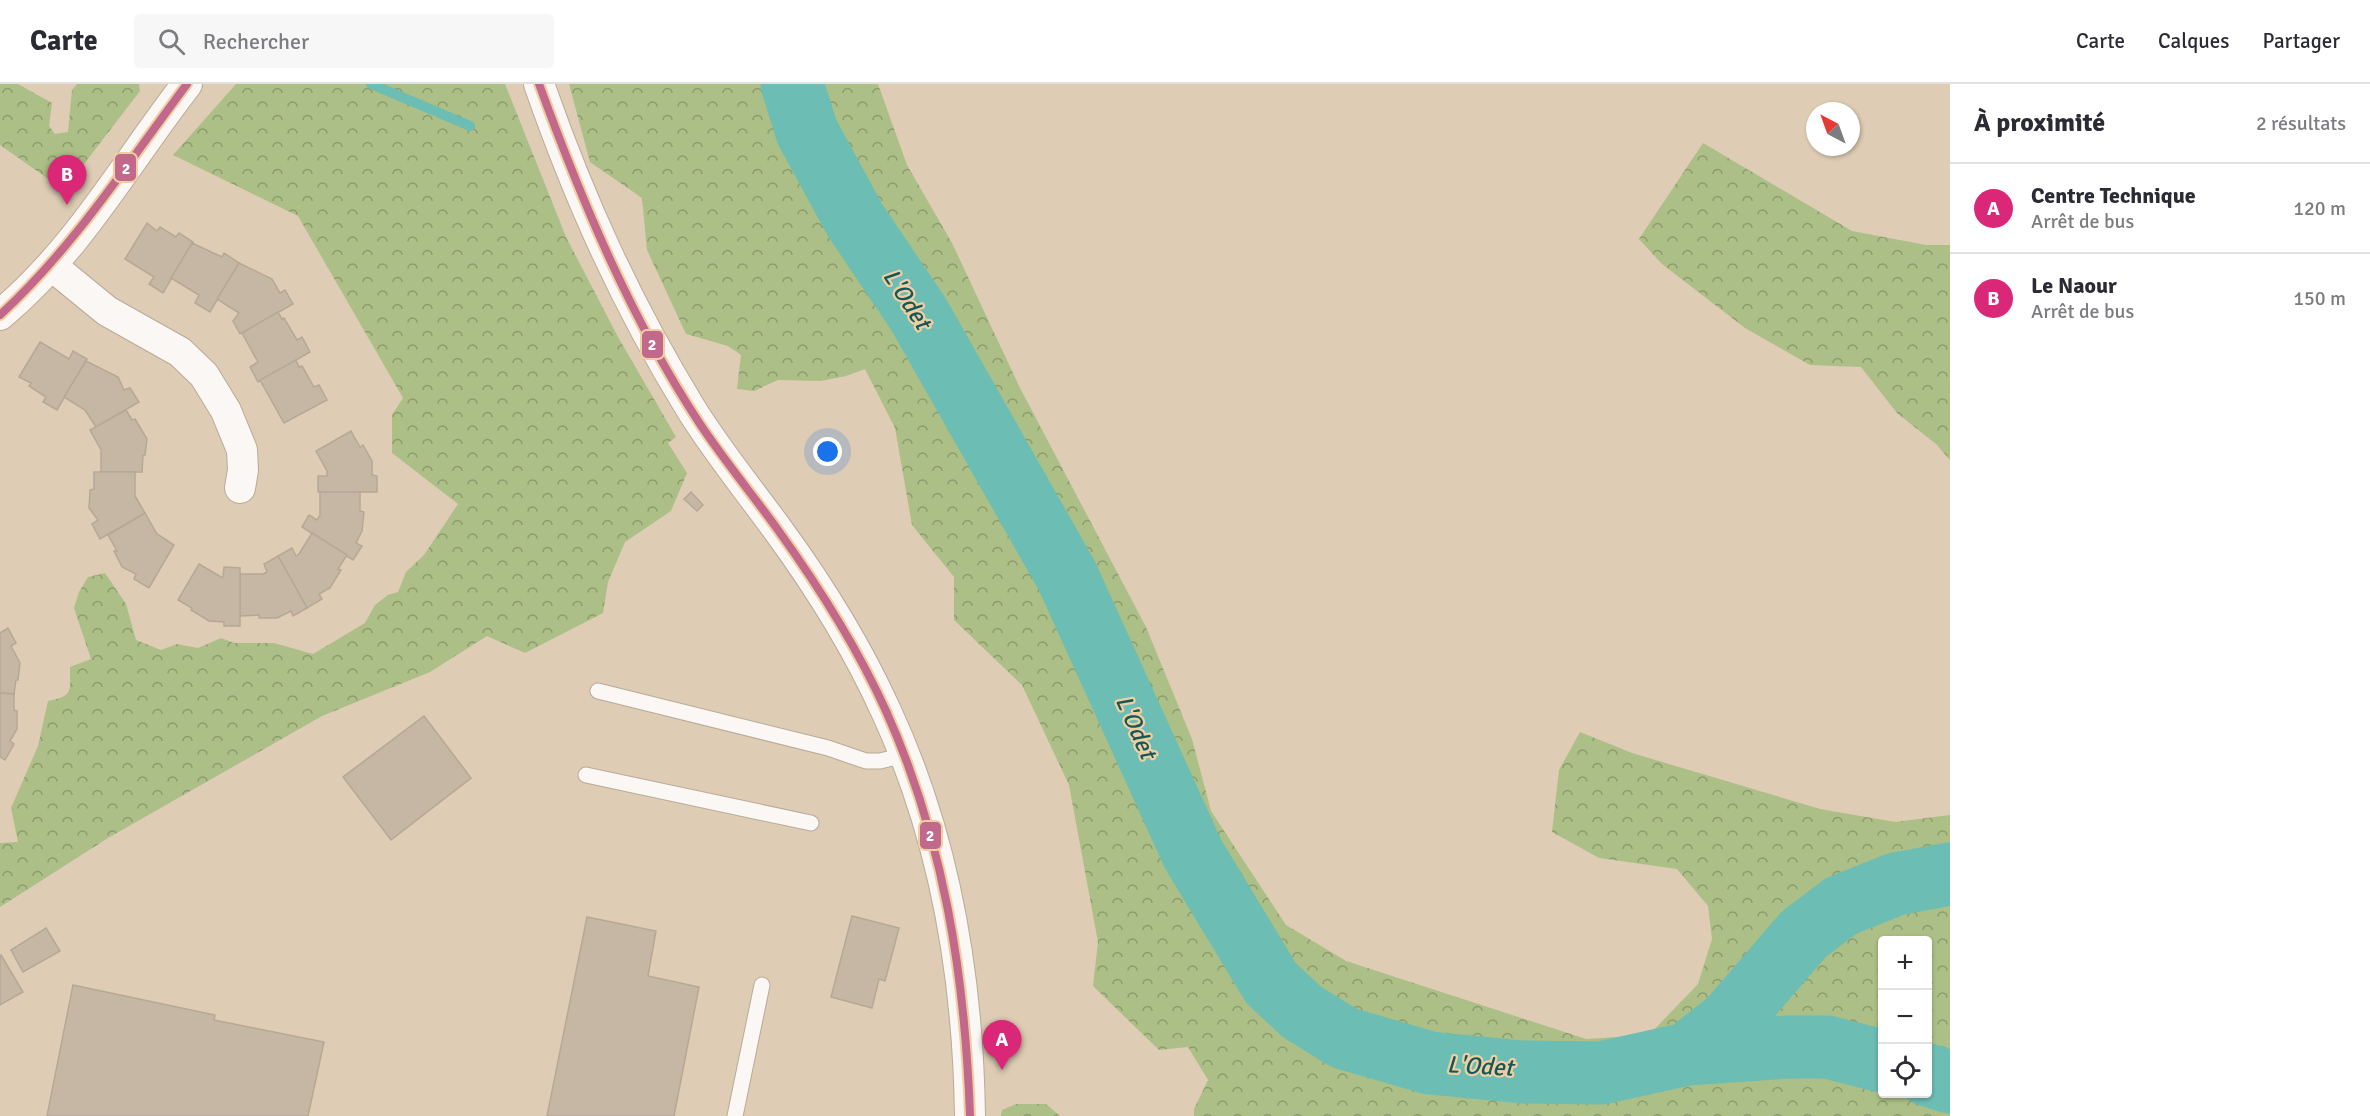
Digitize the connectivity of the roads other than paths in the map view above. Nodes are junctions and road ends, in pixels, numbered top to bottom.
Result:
1 (187, 84) edge
2 (538, 84) edge
3 (52, 266) junction
4 (0, 315) edge
5 (240, 489) dead end
6 (598, 691) dead end
7 (905, 755) junction
8 (586, 775) dead end
9 (811, 824) dead end
10 (762, 985) dead end
11 (735, 1116) edge
12 (970, 1116) edge

1 - 3 street
2 - 7 street
3 - 4 street
3 - 5 street
6 - 7 lane
7 - 12 street
8 - 9 lane
10 - 11 lane

